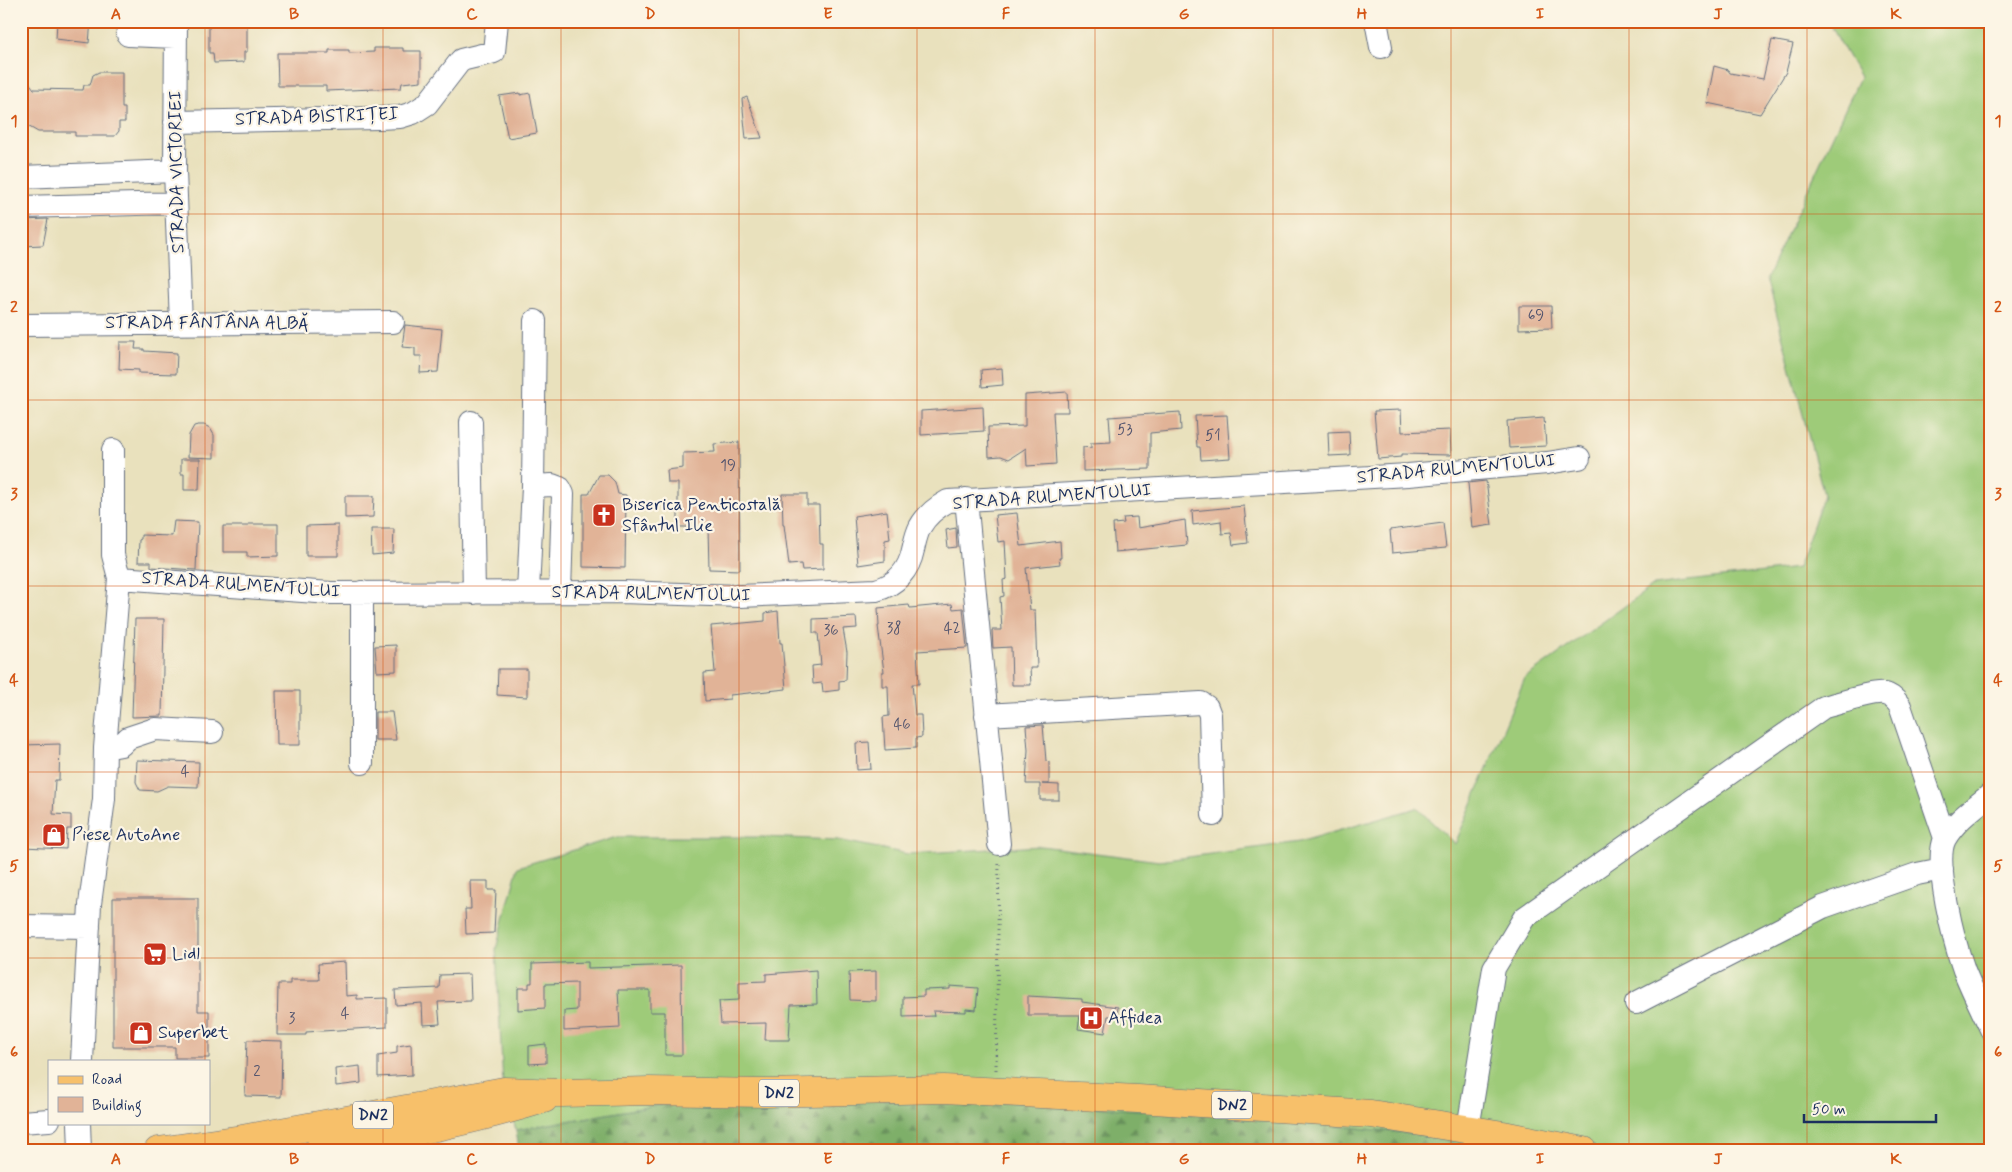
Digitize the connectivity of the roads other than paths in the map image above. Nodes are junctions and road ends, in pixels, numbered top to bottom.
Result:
1 (127, 21) edge
2 (497, 21) edge
3 (1376, 21) edge
4 (176, 29) edge
5 (1381, 48) dead end
6 (175, 122) junction
7 (175, 171) junction
8 (21, 177) edge
9 (176, 203) junction
10 (21, 206) edge
11 (393, 322) dead end
12 (535, 322) dead end
13 (181, 323) junction
14 (21, 325) edge
15 (471, 422) dead end
16 (113, 450) dead end
17 (1579, 458) dead end
18 (533, 486) junction
19 (966, 499) junction
20 (119, 578) junction
21 (362, 592) junction
22 (528, 592) junction
23 (560, 592) junction
24 (474, 593) junction
25 (986, 715) junction
26 (212, 732) dead end
27 (105, 748) junction
28 (362, 763) dead end
29 (1991, 794) edge
30 (1213, 815) dead end
31 (1945, 838) junction
32 (999, 844) road end
33 (1942, 870) junction
34 (21, 926) edge
35 (89, 927) junction
36 (1636, 1002) dead end
37 (1991, 1029) edge
38 (82, 1060) edge
39 (562, 1093) junction
40 (48, 1120) edge
41 (21, 1122) edge
42 (79, 1124) edge
43 (1468, 1129) junction
44 (232, 1146) edge
45 (80, 1151) edge
46 (158, 1151) edge
47 (318, 1151) edge
48 (1584, 1151) edge

1 - 4 street
2 - 6 street, STRADA BISTRIȚEI
3 - 5 street
4 - 6 street, STRADA VICTORIEI
6 - 7 street, STRADA VICTORIEI
7 - 8 street
7 - 9 street, STRADA VICTORIEI
9 - 10 street
9 - 13 street, STRADA VICTORIEI
11 - 13 street, STRADA FÂNTÂNA ALBĂ
12 - 18 street
13 - 14 street, STRADA FÂNTÂNA ALBĂ
15 - 24 street
16 - 20 street
17 - 19 street, STRADA RULMENTULUI
18 - 22 street
18 - 23 street
19 - 23 street, STRADA RULMENTULUI
19 - 25 street
20 - 21 street, STRADA RULMENTULUI
20 - 27 street
21 - 24 street, STRADA RULMENTULUI
21 - 28 street, STRADA RULMENTULUI
22 - 23 street, STRADA RULMENTULUI
22 - 24 street, STRADA RULMENTULUI
25 - 30 street
25 - 32 street
26 - 27 street
27 - 35 street
29 - 31 street
31 - 33 street
31 - 43 street
33 - 36 street
33 - 37 street
34 - 35 street
35 - 38 street
39 - 43 main road, DN2
39 - 44 main road, DN2
39 - 47 main road, DN2
40 - 41 street
42 - 45 street
43 - 48 main road, DN2
44 - 46 main road, DN2

